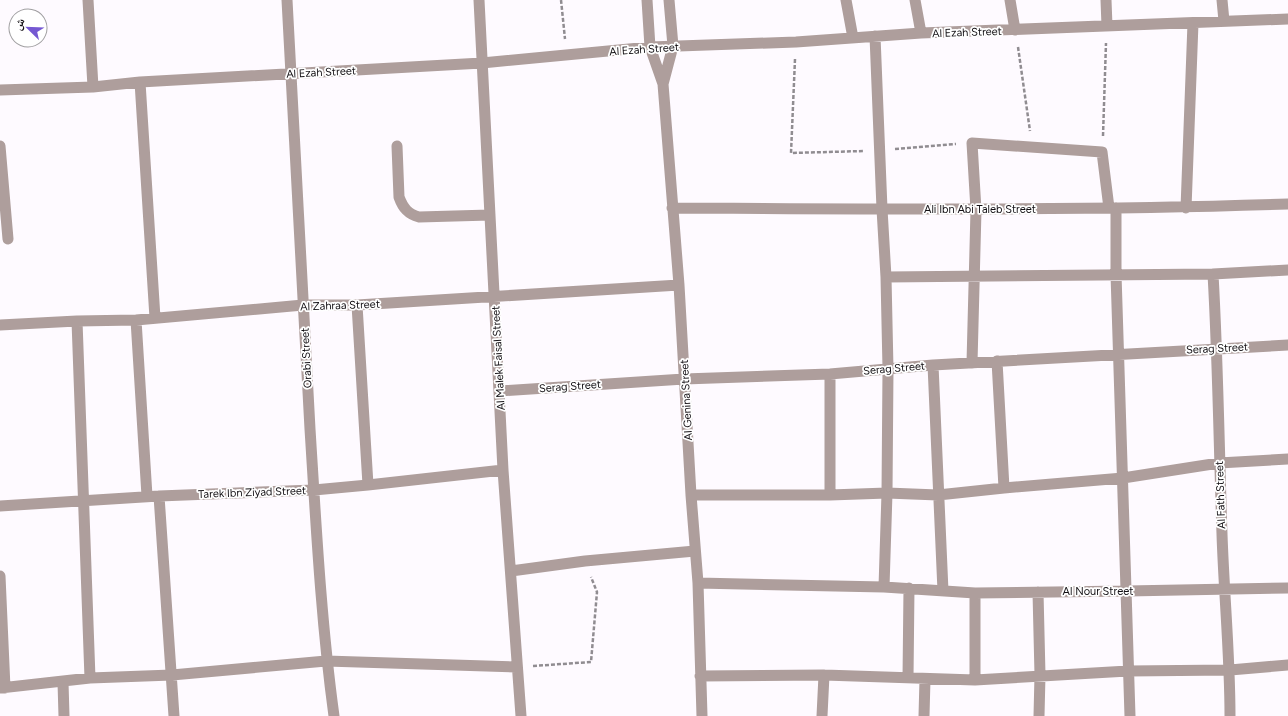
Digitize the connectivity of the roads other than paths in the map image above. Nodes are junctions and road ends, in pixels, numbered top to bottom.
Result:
1 (88, 0) edge
2 (287, 0) edge
3 (479, 0) edge
4 (647, 0) edge
5 (669, 0) edge
6 (846, 0) edge
7 (915, 0) edge
8 (1010, 0) edge
9 (1106, 0) edge
10 (1222, 0) edge
11 (1288, 19) edge
12 (1224, 21) junction
13 (1194, 22) junction
14 (1107, 26) junction
15 (1015, 30) junction
16 (921, 33) junction
17 (875, 36) junction
18 (853, 38) junction
19 (674, 46) junction
20 (650, 47) junction
21 (482, 63) junction
22 (291, 74) junction
23 (140, 82) junction
24 (663, 84) junction
25 (93, 87) junction
26 (0, 90) edge
27 (0, 146) edge
28 (397, 146) dead end
29 (1288, 204) edge
30 (672, 208) junction
31 (1113, 208) junction
32 (1186, 208) junction
33 (882, 209) junction
34 (976, 210) junction
35 (490, 215) junction
36 (8, 239) dead end
37 (1288, 270) edge
38 (1116, 274) junction
39 (1213, 274) junction
40 (974, 275) junction
41 (886, 277) junction
42 (679, 285) junction
43 (495, 296) junction
44 (303, 305) junction
45 (357, 305) junction
46 (155, 318) junction
47 (77, 320) junction
48 (136, 320) junction
49 (0, 325) edge
50 (1288, 345) edge
51 (1217, 348) junction
52 (1119, 355) junction
53 (997, 361) junction
54 (972, 363) junction
55 (933, 365) junction
56 (888, 369) junction
57 (830, 374) junction
58 (684, 379) junction
59 (499, 391) junction
60 (1288, 459) edge
61 (1219, 463) junction
62 (503, 470) junction
63 (1123, 478) junction
64 (368, 486) junction
65 (1004, 488) junction
66 (314, 490) junction
67 (887, 494) junction
68 (691, 495) junction
69 (830, 495) junction
70 (938, 495) junction
71 (147, 496) junction
72 (159, 496) junction
73 (83, 501) junction
74 (0, 506) edge
75 (695, 551) junction
76 (511, 571) junction
77 (0, 576) edge
78 (698, 583) junction
79 (884, 587) junction
80 (909, 588) junction
81 (1288, 588) edge
82 (1224, 589) junction
83 (943, 591) junction
84 (1038, 592) junction
85 (1127, 592) junction
86 (975, 593) junction
87 (326, 661) junction
88 (1288, 665) edge
89 (516, 667) junction
90 (1230, 670) junction
91 (1128, 671) junction
92 (172, 675) junction
93 (824, 675) junction
94 (700, 676) junction
95 (1040, 676) junction
96 (90, 678) junction
97 (908, 678) junction
98 (925, 679) junction
99 (975, 680) junction
100 (63, 682) junction
101 (2, 688) edge
102 (64, 716) edge
103 (174, 716) edge
104 (334, 716) edge
105 (521, 716) edge
106 (702, 716) edge
107 (822, 716) edge
108 (924, 716) edge
109 (1039, 716) edge
110 (1130, 716) edge
111 (1230, 716) edge

1 - 25 street
2 - 22 street, Orabi Street
3 - 21 street, Al Malek Faisal Street
4 - 20 street, Al Genina Street
5 - 19 street, Al Genina Street
6 - 18 street
7 - 16 street
8 - 15 street
9 - 14 street
10 - 12 street
11 - 12 street, Al Ezah Street
12 - 13 street, Al Ezah Street
13 - 14 street, Al Ezah Street
13 - 32 street
14 - 15 street, Al Ezah Street
15 - 16 street, Al Ezah Street
16 - 17 street, Al Ezah Street
17 - 18 street, Al Ezah Street
17 - 33 street
18 - 19 street, Al Ezah Street
19 - 20 street, Al Ezah Street
19 - 24 street, Al Genina Street
20 - 21 street, Al Ezah Street
20 - 24 street, Al Genina Street
21 - 22 street, Al Ezah Street
21 - 35 street, Al Malek Faisal Street
22 - 23 street, Al Ezah Street
22 - 44 street, Orabi Street
23 - 25 street, Al Ezah Street
23 - 46 street
24 - 30 street, Al Genina Street
25 - 26 street, Al Ezah Street
27 - 36 street
28 - 35 street
29 - 32 street, Ali Ibn Abi Taleb Street
30 - 33 street, Ali Ibn Abi Taleb Street
30 - 42 street, Al Genina Street
31 - 32 street, Ali Ibn Abi Taleb Street
31 - 34 street, Ali Ibn Abi Taleb Street
31 - 34 street
31 - 38 street
33 - 34 street, Ali Ibn Abi Taleb Street
33 - 41 street
34 - 40 street
35 - 43 street, Al Malek Faisal Street
37 - 39 street
38 - 39 street
38 - 40 street
38 - 52 street
39 - 51 street, Al Fath Street
40 - 41 street
40 - 54 street
41 - 56 street
42 - 43 street, Al Zahraa Street
42 - 58 street, Al Genina Street
43 - 45 street, Al Zahraa Street
43 - 59 street, Al Malek Faisal Street
44 - 45 street, Al Zahraa Street
44 - 46 street, Al Zahraa Street
44 - 66 street, Orabi Street
45 - 64 street
46 - 48 street, Al Zahraa Street
47 - 48 street, Al Zahraa Street
47 - 49 street, Al Zahraa Street
47 - 73 street
48 - 71 street
50 - 51 street, Serag Street
51 - 52 street, Serag Street
51 - 61 street, Al Fath Street
52 - 53 street, Serag Street
52 - 63 street
53 - 54 street, Serag Street
53 - 65 street
54 - 55 street, Serag Street
55 - 56 street, Serag Street
55 - 70 street
56 - 57 street, Serag Street
56 - 67 street
57 - 58 street, Serag Street
57 - 69 street
58 - 59 street, Serag Street
58 - 68 street, Al Genina Street
59 - 62 street, Al Malek Faisal Street
60 - 61 street
61 - 63 street
61 - 82 street, Al Fath Street
62 - 64 street, Tarek Ibn Ziyad Street
62 - 76 street, Al Malek Faisal Street
63 - 65 street
63 - 85 street
64 - 66 street, Tarek Ibn Ziyad Street
65 - 70 street
66 - 72 street, Tarek Ibn Ziyad Street
66 - 87 street, Orabi Street
67 - 69 street
67 - 70 street
67 - 79 street
68 - 69 street
68 - 75 street, Al Genina Street
70 - 83 street
71 - 72 street, Tarek Ibn Ziyad Street
71 - 73 street, Tarek Ibn Ziyad Street
72 - 92 street
73 - 74 street, Tarek Ibn Ziyad Street
73 - 96 street
75 - 76 street
75 - 78 street, Al Genina Street
76 - 89 street, Al Malek Faisal Street
77 - 101 street
78 - 79 street, Al Nour Street
78 - 94 street, Al Genina Street
79 - 80 street, Al Nour Street
80 - 83 street, Al Nour Street
80 - 97 street
81 - 82 street, Al Nour Street
82 - 85 street, Al Nour Street
82 - 90 street, Al Fath Street
83 - 86 street, Al Nour Street
84 - 85 street, Al Nour Street
84 - 86 street, Al Nour Street
84 - 95 street
85 - 91 street
86 - 99 street
87 - 89 street
87 - 92 street
87 - 104 street, Orabi Street
88 - 90 street
89 - 105 street, Al Malek Faisal Street
90 - 91 street
90 - 111 street, Al Fath Street
91 - 95 street
91 - 110 street
92 - 96 street
92 - 103 street
93 - 94 street
93 - 97 street
93 - 107 street
94 - 106 street, Al Genina Street
95 - 99 street
95 - 109 street
96 - 100 street
97 - 98 street
98 - 99 street
98 - 108 street
100 - 101 street
100 - 102 street

